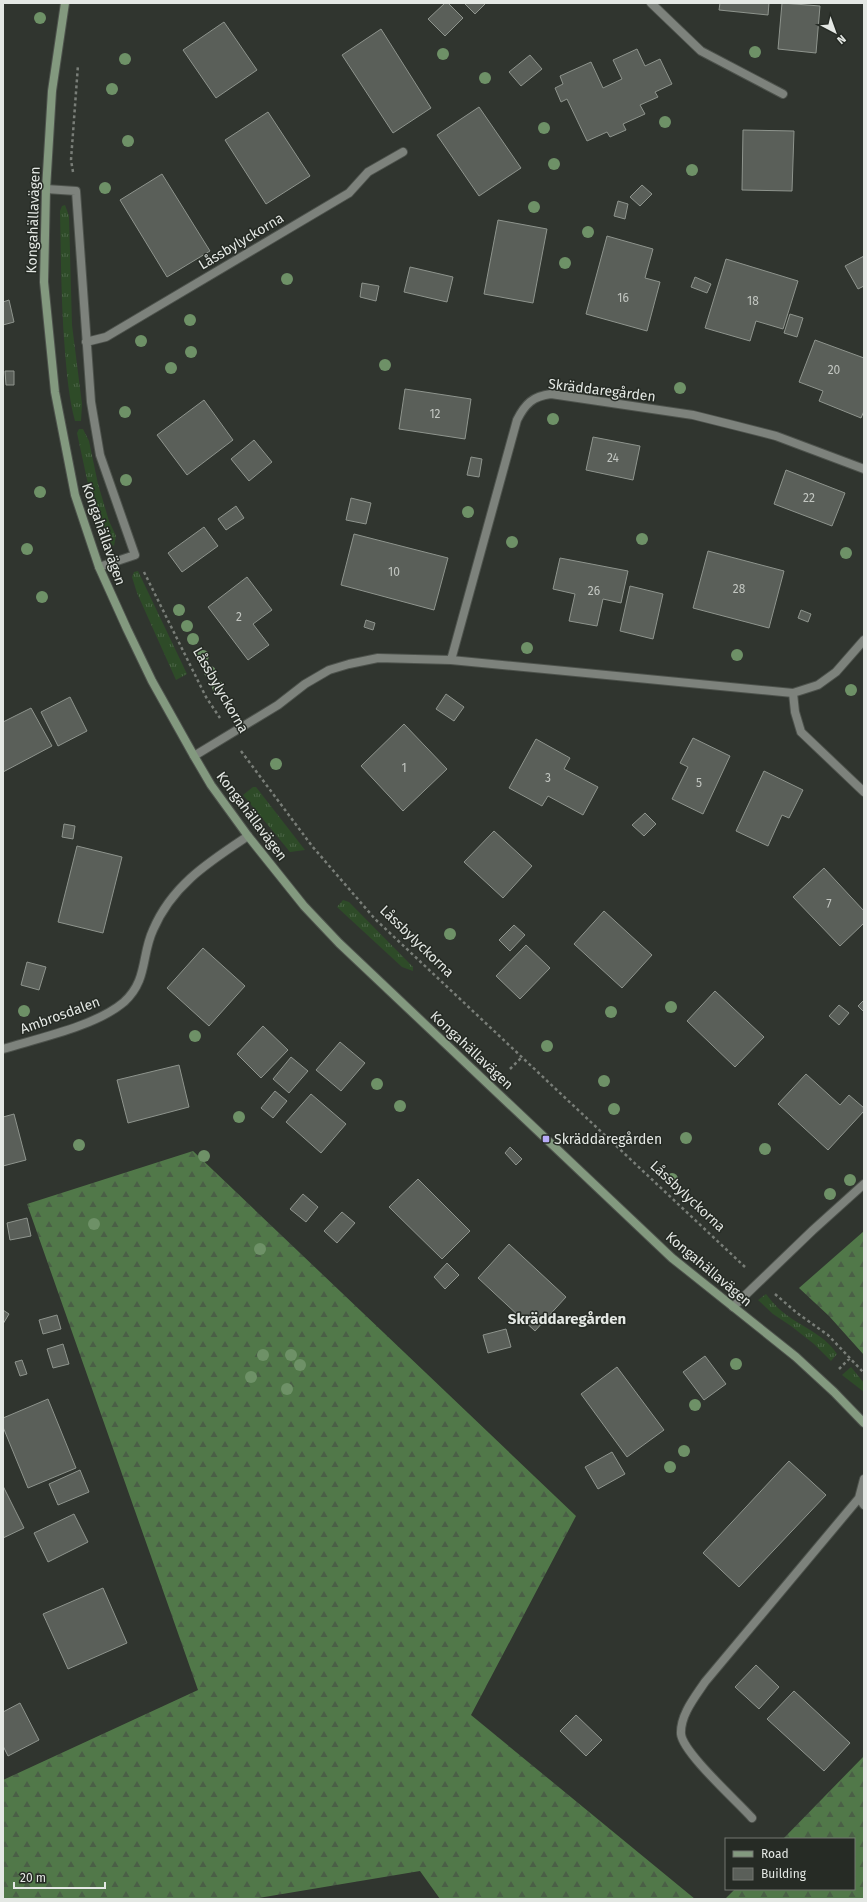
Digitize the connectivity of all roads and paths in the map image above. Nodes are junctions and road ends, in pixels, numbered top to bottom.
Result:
1 (65, 3) edge
2 (651, 3) edge
3 (79, 61) dead end
4 (782, 94) dead end
5 (403, 152) dead end
6 (46, 189) junction
7 (76, 191) junction
8 (86, 342) junction
9 (864, 469) edge
10 (136, 555) junction
11 (99, 567) junction
12 (864, 640) edge
13 (451, 660) junction
14 (794, 693) junction
15 (230, 734) junction
16 (194, 756) junction
17 (864, 792) edge
18 (248, 836) junction
19 (3, 1049) edge
20 (521, 1058) junction
21 (510, 1069) dead end
22 (864, 1184) edge
23 (760, 1281) junction
24 (733, 1307) junction
25 (864, 1373) edge
26 (864, 1423) edge
27 (864, 1479) edge
28 (858, 1498) junction
29 (864, 1505) edge
30 (752, 1818) dead end

1 - 6 street, Kongahällavägen
2 - 4 street
3 - 7 path
5 - 8 street, Låssbylyckorna
6 - 7 street
6 - 11 street, Kongahällavägen
7 - 8 street
8 - 10 street
9 - 13 street, Skräddaregården
10 - 11 street
10 - 15 path, Låssbylyckorna
11 - 16 street, Kongahällavägen
12 - 14 street
13 - 14 street
13 - 15 street
14 - 17 street
15 - 16 street
15 - 20 path, Låssbylyckorna
16 - 18 street, Kongahällavägen
18 - 19 street, Ambrosdalen
18 - 24 street, Kongahällavägen
20 - 21 path
20 - 23 path, Låssbylyckorna
22 - 23 street
23 - 24 street
23 - 25 path, Låssbylyckorna
24 - 26 street, Kongahällavägen
27 - 28 street
28 - 29 street
28 - 30 street

